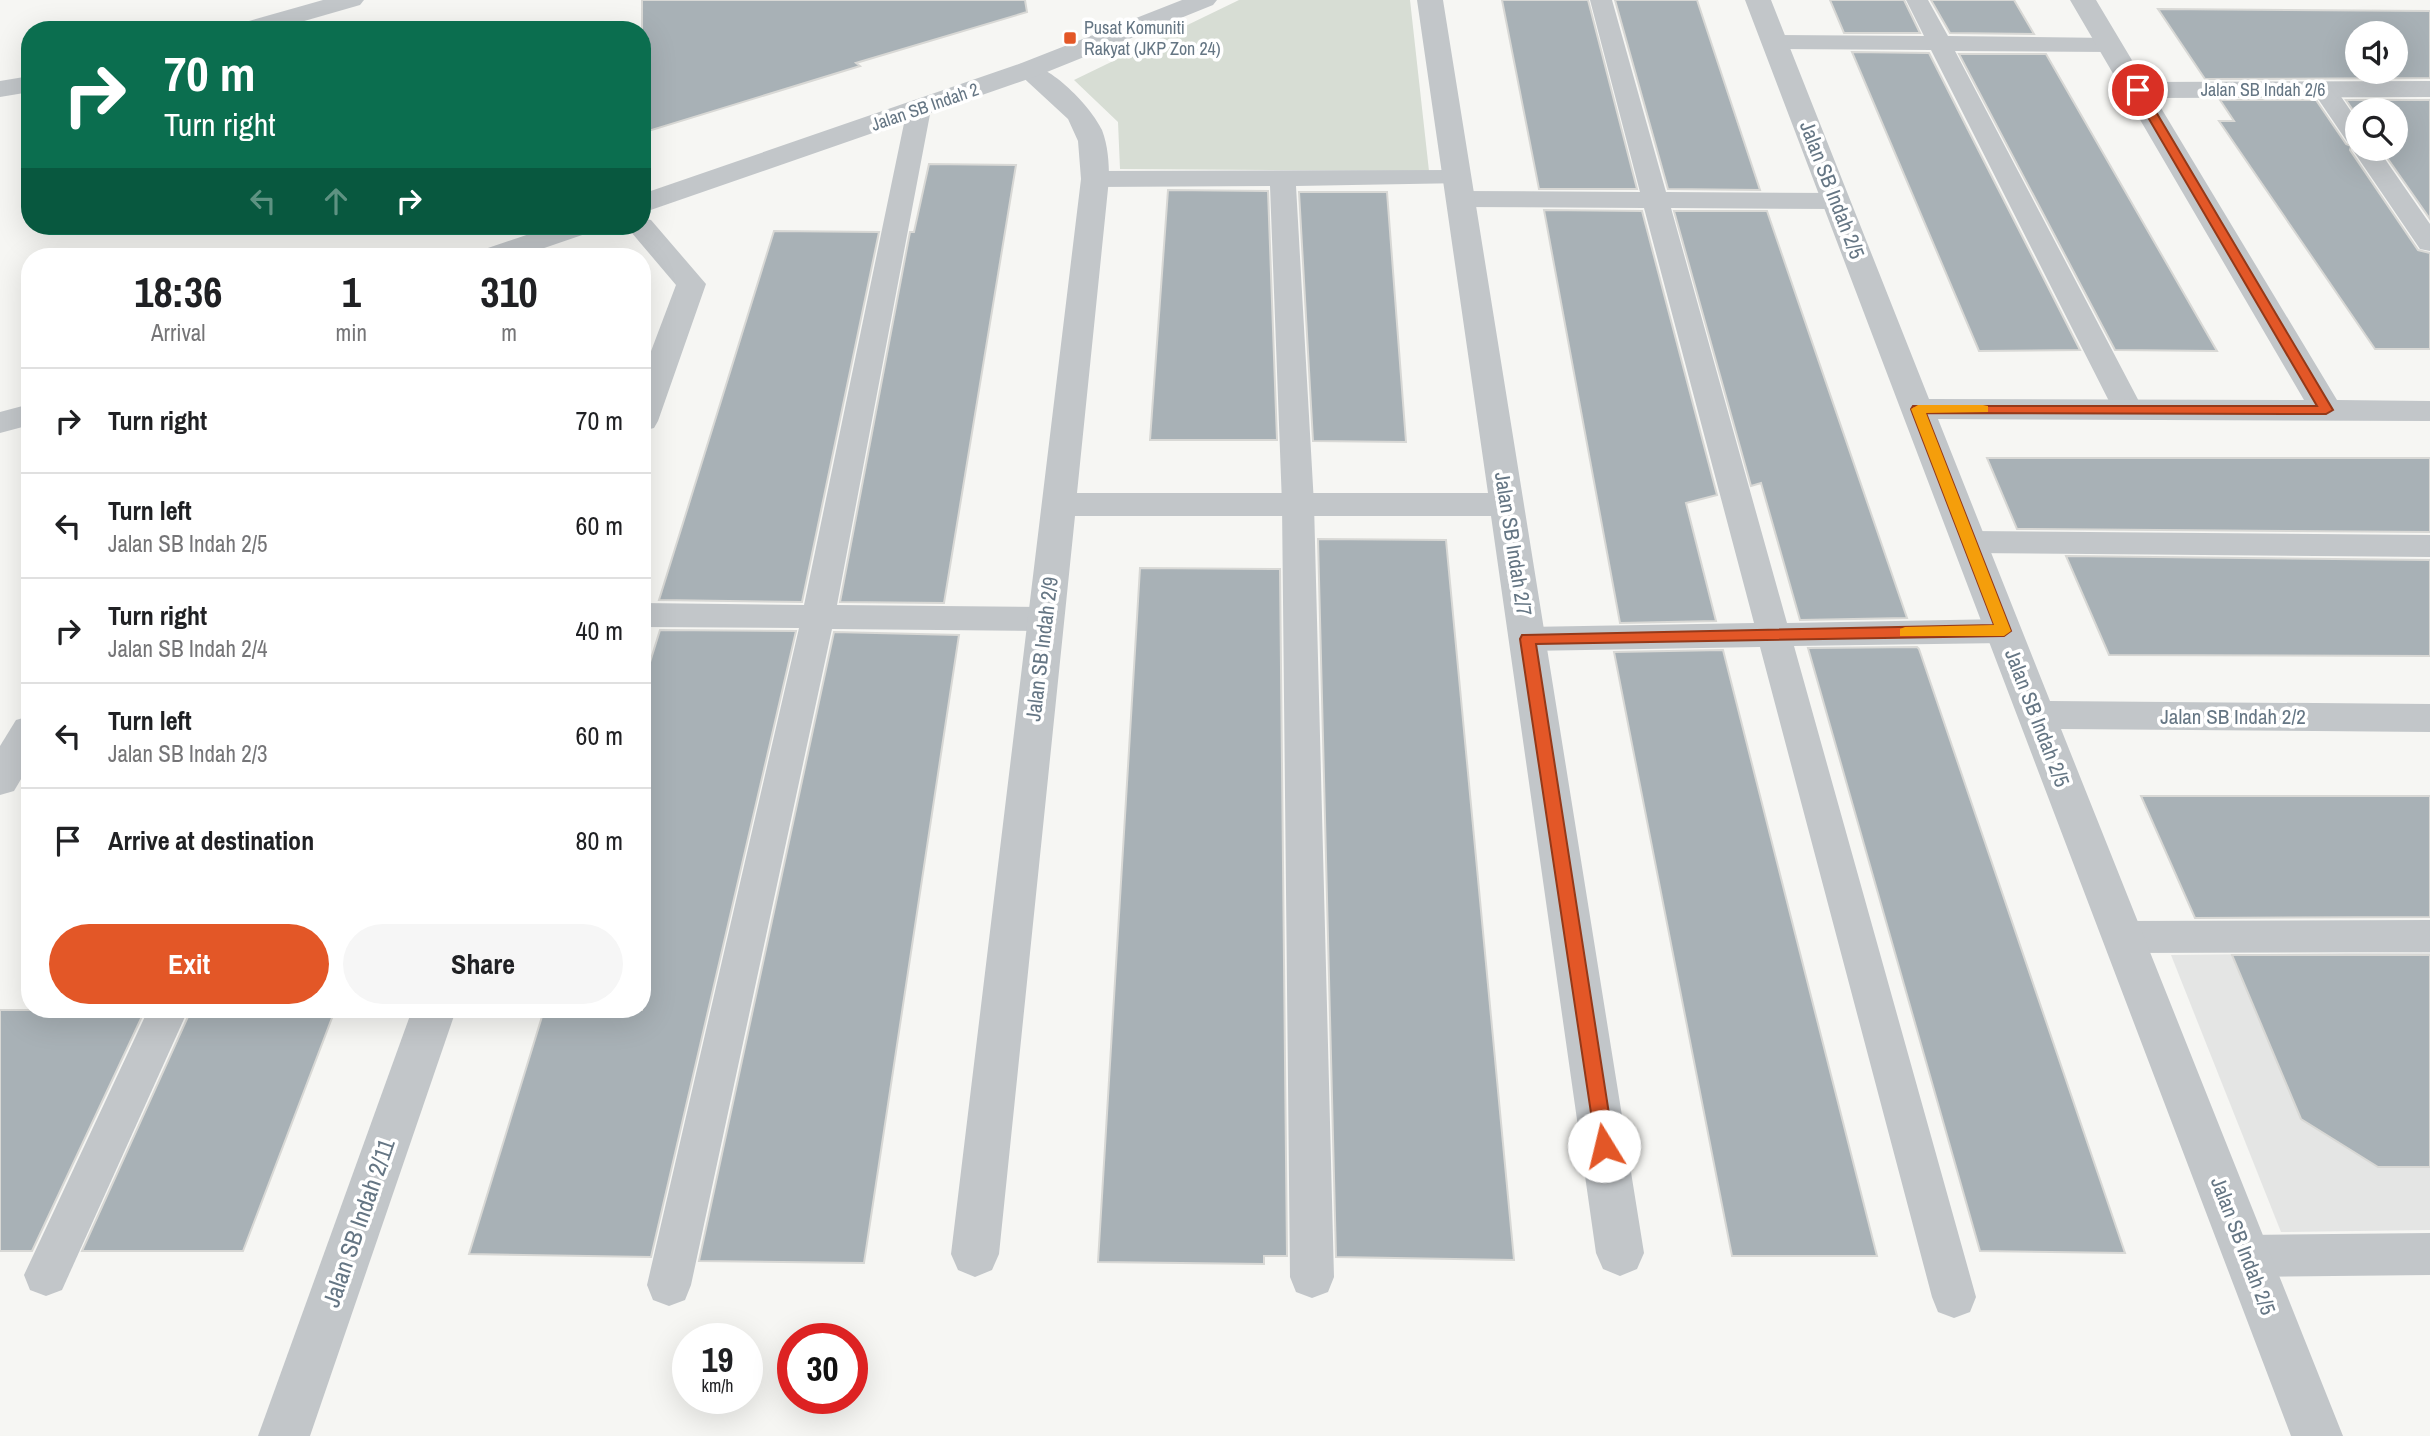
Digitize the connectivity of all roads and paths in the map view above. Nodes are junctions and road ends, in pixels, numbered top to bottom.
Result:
1 (351, 0) edge
2 (1204, 0) edge
3 (1430, 0) edge
4 (1601, 0) edge
5 (1758, 0) edge
6 (1917, 0) edge
7 (2083, 0) edge
8 (276, 21) edge
9 (1774, 42) junction
10 (1938, 44) junction
11 (2110, 45) junction
12 (1028, 70) junction
13 (21, 86) edge
14 (0, 89) edge
15 (2430, 89) edge
16 (2138, 90) junction
17 (2324, 90) junction
18 (919, 109) junction
19 (2345, 121) edge
20 (2373, 161) edge
21 (1283, 178) junction
22 (1096, 179) junction
23 (1458, 189) junction
24 (1656, 200) junction
25 (651, 201) edge
26 (1836, 201) junction
27 (554, 235) edge
28 (649, 235) edge
29 (2430, 243) edge
30 (517, 248) edge
31 (651, 396) edge
32 (1918, 409) junction
33 (2128, 410) junction
34 (2326, 410) junction
35 (2430, 411) edge
36 (21, 417) edge
37 (0, 423) edge
38 (1298, 504) junction
39 (1507, 504) junction
40 (1060, 505) junction
41 (1969, 542) junction
42 (2430, 546) edge
43 (651, 615) edge
44 (818, 618) junction
45 (1045, 619) junction
46 (2004, 631) junction
47 (1775, 634) junction
48 (1527, 639) junction
49 (2035, 715) junction
50 (2430, 718) edge
51 (21, 745) edge
52 (0, 780) edge
53 (2430, 936) edge
54 (2123, 937) junction
55 (164, 1018) edge
56 (431, 1018) edge
57 (975, 1254) dead end
58 (1620, 1254) dead end
59 (2430, 1254) edge
60 (2247, 1256) junction
61 (46, 1275) dead end
62 (1312, 1277) dead end
63 (669, 1285) dead end
64 (1954, 1297) dead end
65 (284, 1436) edge
66 (2317, 1436) edge

1 - 8 street
2 - 12 street, Jalan SB Indah 2
3 - 23 street, Jalan SB Indah 2/7
4 - 24 lane
5 - 9 street, Jalan SB Indah 2/5
6 - 10 lane
7 - 11 street
9 - 10 lane
9 - 26 street, Jalan SB Indah 2/5
10 - 11 lane
10 - 33 lane
11 - 16 street
12 - 18 street, Jalan SB Indah 2
12 - 22 street, Jalan SB Indah 2/9
13 - 14 street
15 - 17 street, Jalan SB Indah 2/6
16 - 17 street, Jalan SB Indah 2/6
16 - 34 street
17 - 19 lane
18 - 25 street, Jalan SB Indah 2
18 - 44 lane
20 - 29 lane
21 - 22 lane
21 - 23 lane
21 - 38 lane
22 - 40 street, Jalan SB Indah 2/9
23 - 24 lane
23 - 39 street, Jalan SB Indah 2/7
24 - 26 lane
24 - 47 lane
26 - 32 street, Jalan SB Indah 2/5
27 - 30 street
28 - 31 street
32 - 33 street
32 - 41 street, Jalan SB Indah 2/5
33 - 34 street
34 - 35 street
36 - 37 street
38 - 39 street
38 - 40 street
38 - 62 lane
39 - 48 street, Jalan SB Indah 2/7
40 - 45 street, Jalan SB Indah 2/9
41 - 42 lane
41 - 46 street, Jalan SB Indah 2/5
43 - 44 lane
44 - 45 lane
44 - 63 lane
45 - 57 street, Jalan SB Indah 2/9
46 - 47 lane
46 - 49 street, Jalan SB Indah 2/5
47 - 48 lane
47 - 64 lane
48 - 58 street, Jalan SB Indah 2/7
49 - 50 street, Jalan SB Indah 2/2
49 - 54 street, Jalan SB Indah 2/5
51 - 52 street
53 - 54 lane
54 - 60 street, Jalan SB Indah 2/5
55 - 61 lane
56 - 65 street, Jalan SB Indah 2/11
59 - 60 lane
60 - 66 street, Jalan SB Indah 2/5

